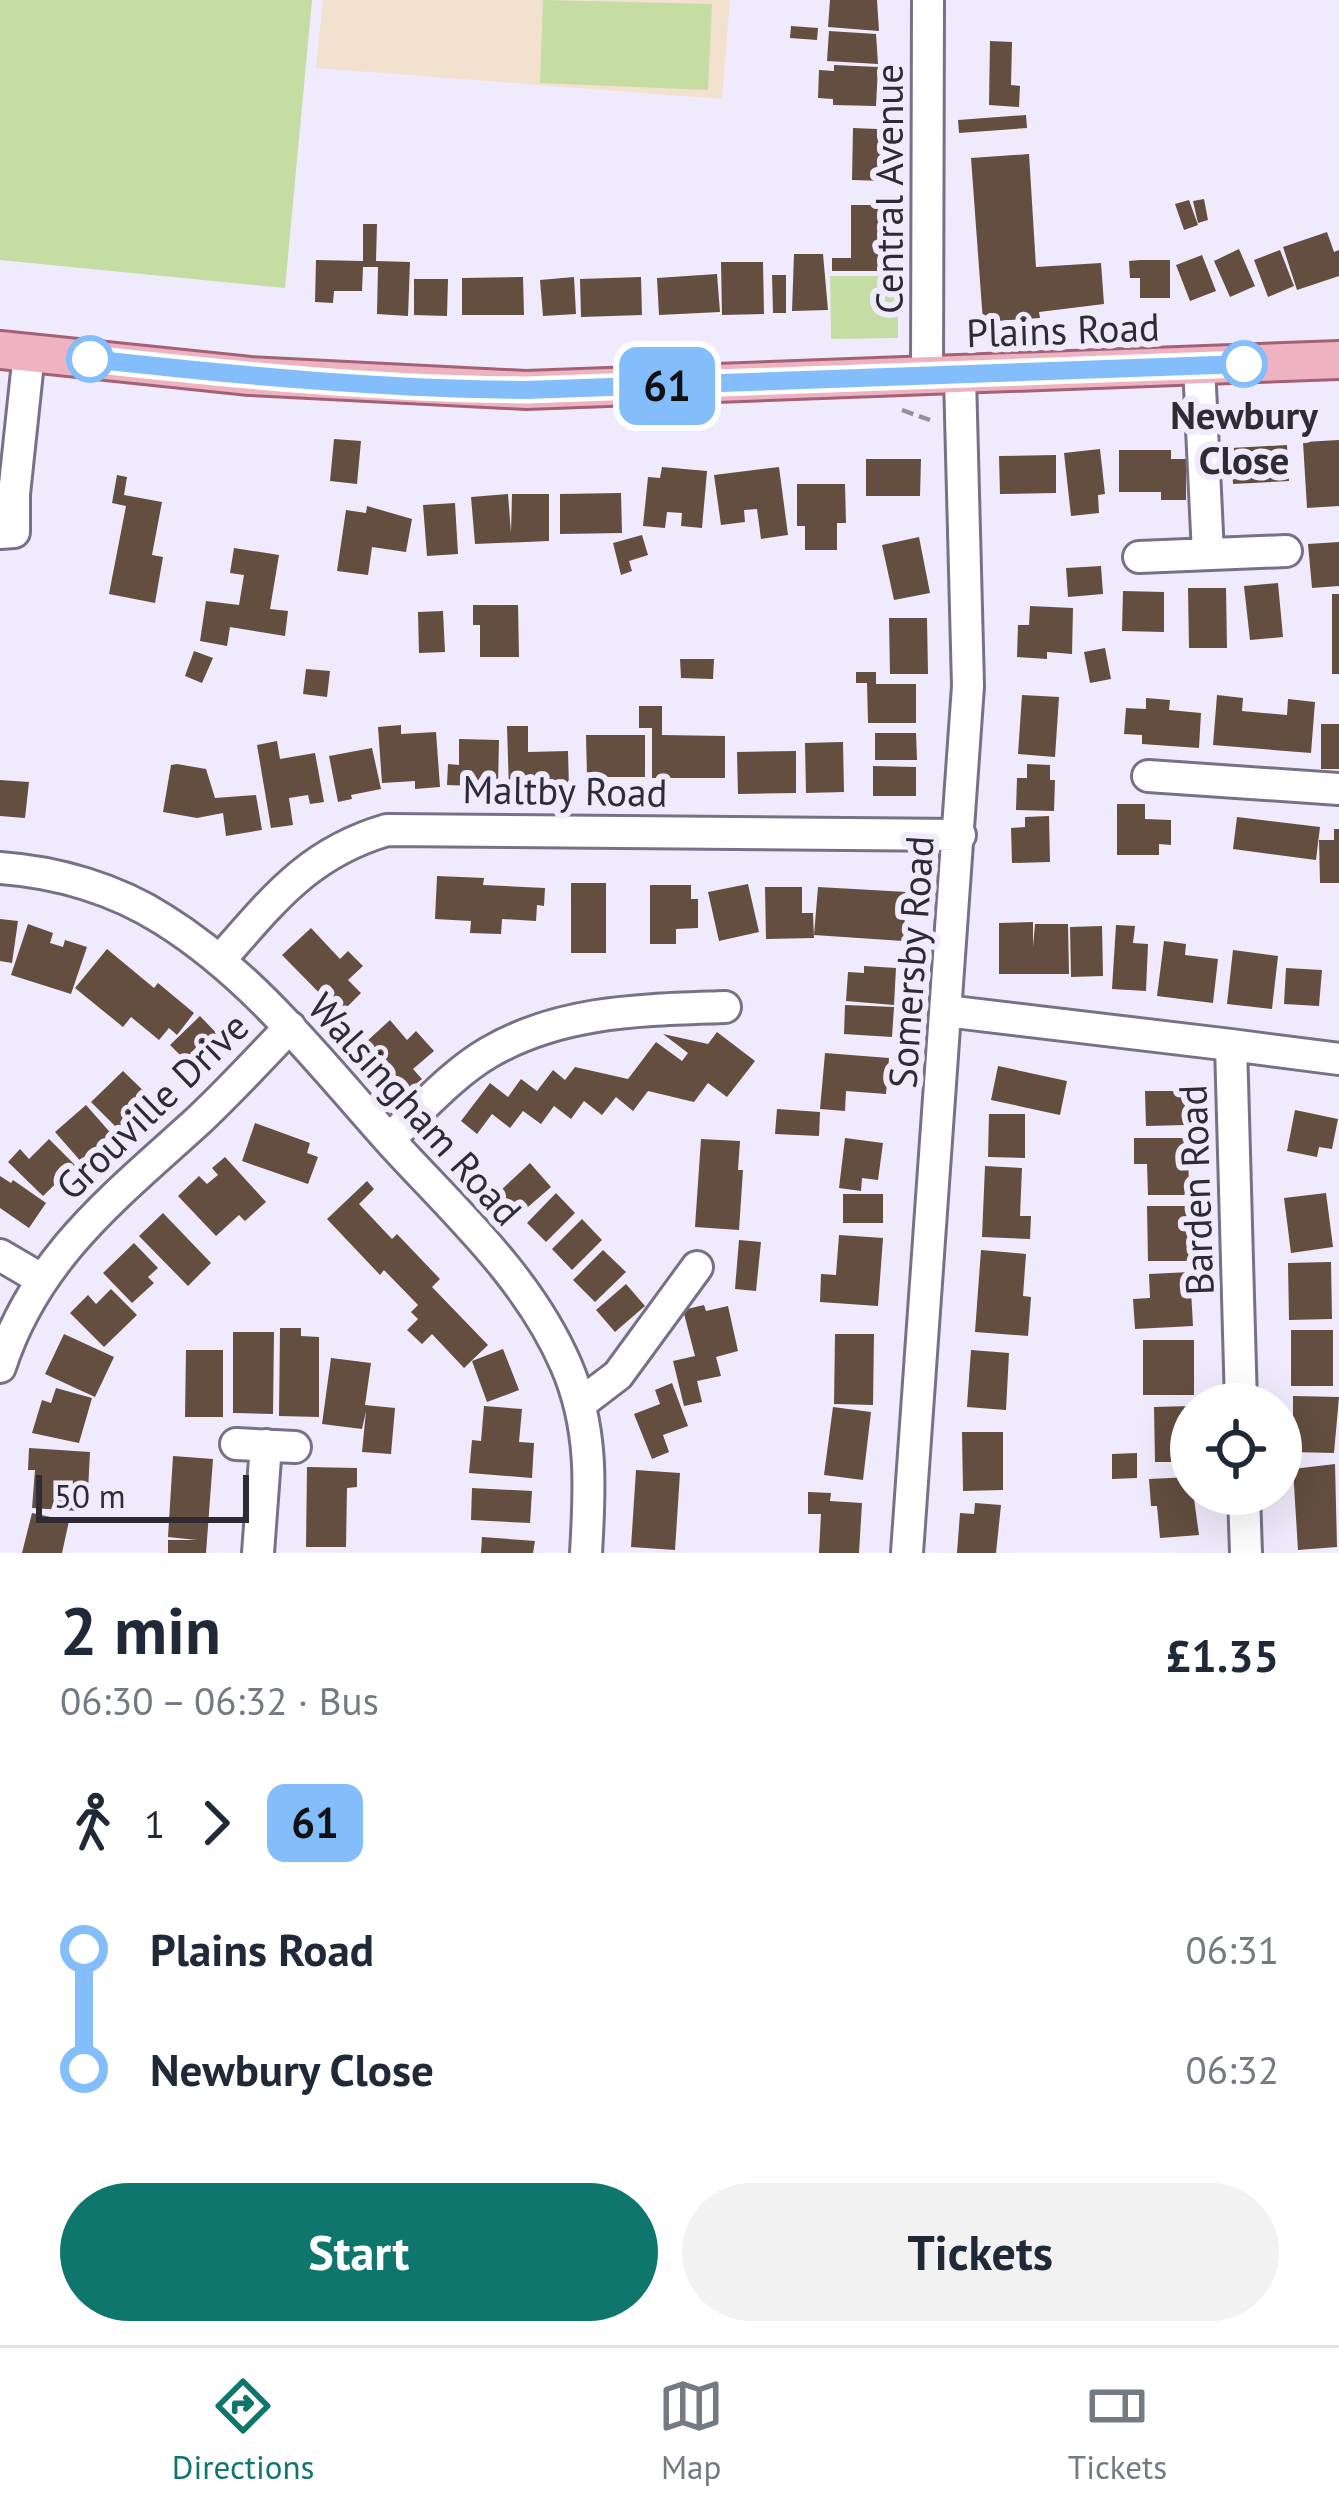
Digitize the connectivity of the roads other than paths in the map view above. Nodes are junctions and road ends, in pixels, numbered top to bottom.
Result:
1 (928, 0) edge
2 (15, 351) edge
3 (1339, 360) edge
4 (1199, 366) junction
5 (944, 377) junction
6 (0, 533) edge
7 (1286, 550) dead end
8 (1208, 554) junction
9 (1138, 557) dead end
10 (1148, 776) dead end
11 (1339, 790) edge
12 (959, 835) junction
13 (0, 868) edge
14 (220, 961) junction
15 (725, 1007) dead end
16 (946, 1011) junction
17 (290, 1027) junction
18 (1231, 1046) junction
19 (1339, 1059) edge
20 (389, 1138) junction
21 (0, 1255) edge
22 (697, 1267) dead end
23 (41, 1279) junction
24 (0, 1367) edge
25 (1240, 1383) edge
26 (580, 1404) junction
27 (266, 1445) dead end
28 (1245, 1515) edge
29 (258, 1553) edge
30 (586, 1553) edge
31 (907, 1553) edge
32 (1246, 1553) edge

1 - 5 street, Central Avenue
2 - 5 main road, Plains Road
2 - 6 street
3 - 4 main road, Plains Road
4 - 5 main road, Plains Road
4 - 8 street
5 - 12 street, Somersby Road
7 - 8 street
8 - 9 street
10 - 11 street
12 - 14 street, Maltby Road
12 - 16 street, Somersby Road
13 - 14 street, Walsingham Road
14 - 17 street, Walsingham Road
15 - 20 street
16 - 18 street, Barden Road
16 - 31 street, Somersby Road
17 - 20 street, Walsingham Road
17 - 23 street, Grouville Drive
18 - 19 street
18 - 25 street, Barden Road
20 - 26 street, Walsingham Road
21 - 23 street
22 - 26 street
23 - 24 street, Grouville Drive
26 - 30 street, Walsingham Road
27 - 29 street
28 - 32 street

